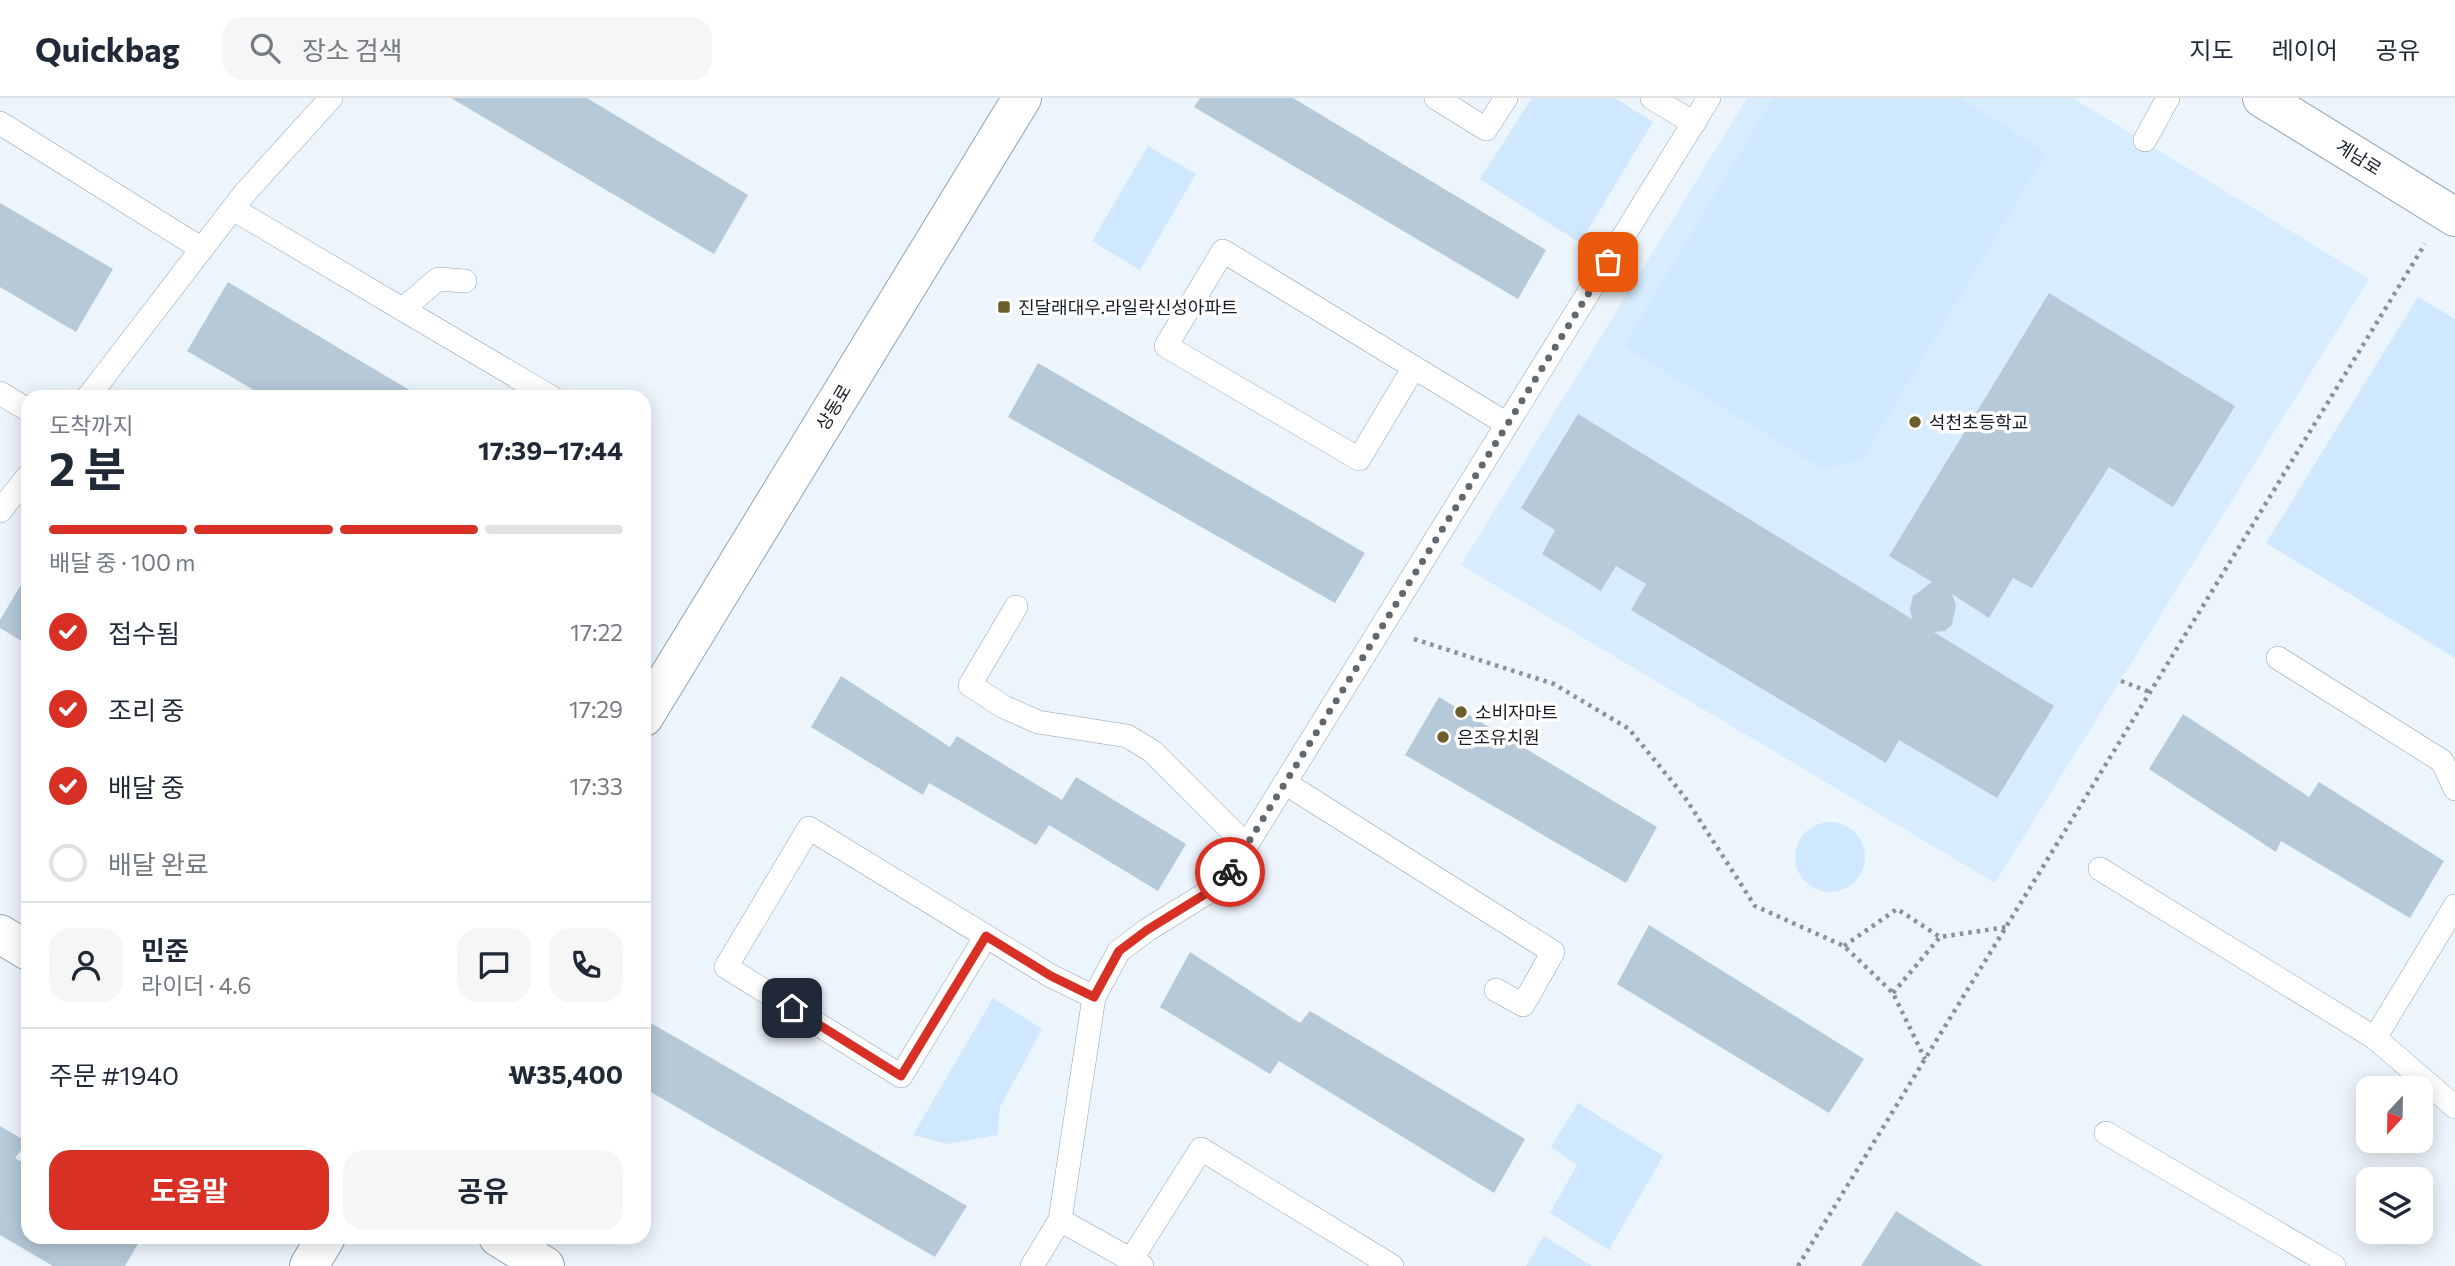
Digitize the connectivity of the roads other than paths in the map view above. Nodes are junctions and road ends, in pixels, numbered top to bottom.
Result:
1 (331, 98) edge
2 (1022, 98) edge
3 (1436, 98) edge
4 (1506, 98) edge
5 (1652, 98) edge
6 (1709, 98) edge
7 (2168, 98) edge
8 (2262, 98) edge
9 (1694, 123) junction
10 (0, 124) edge
11 (2145, 140) dead end
12 (233, 209) junction
13 (2450, 214) edge
14 (202, 249) junction
15 (465, 281) dead end
16 (403, 309) junction
17 (1413, 367) junction
18 (93, 390) edge
19 (539, 390) edge
20 (0, 393) edge
21 (21, 406) edge
22 (1507, 424) junction
23 (21, 485) edge
24 (0, 511) edge
25 (1016, 607) dead end
26 (2278, 658) dead end
27 (651, 706) edge
28 (1285, 783) junction
29 (2455, 789) edge
30 (1247, 845) junction
31 (2100, 869) dead end
32 (2455, 906) edge
33 (0, 934) edge
34 (986, 936) junction
35 (21, 947) edge
36 (1496, 990) dead end
37 (1094, 997) junction
38 (2375, 1038) junction
39 (2455, 1107) edge
40 (2106, 1133) dead end
41 (1060, 1220) junction
42 (322, 1244) edge
43 (509, 1244) edge
44 (1136, 1263) edge
45 (309, 1266) edge
46 (545, 1266) edge
47 (1031, 1266) edge
48 (1392, 1266) edge
49 (2334, 1266) edge

1 - 12 lane
2 - 27 street, 상동로
3 - 4 lane
5 - 9 lane
6 - 9 lane
7 - 11 lane
8 - 13 street, 계남로
9 - 22 lane
10 - 14 lane
12 - 14 lane
12 - 16 lane
14 - 18 lane
15 - 16 lane
16 - 19 lane
17 - 17 lane
17 - 22 lane
20 - 21 lane
22 - 28 lane
23 - 24 lane
25 - 30 lane
26 - 29 lane
28 - 30 lane
28 - 36 lane
30 - 37 lane
31 - 38 lane
32 - 38 lane
33 - 35 street
34 - 34 lane
34 - 37 lane
37 - 41 lane
38 - 39 lane
40 - 49 lane
41 - 44 lane
41 - 47 lane
42 - 45 street
43 - 46 street
44 - 48 lane

